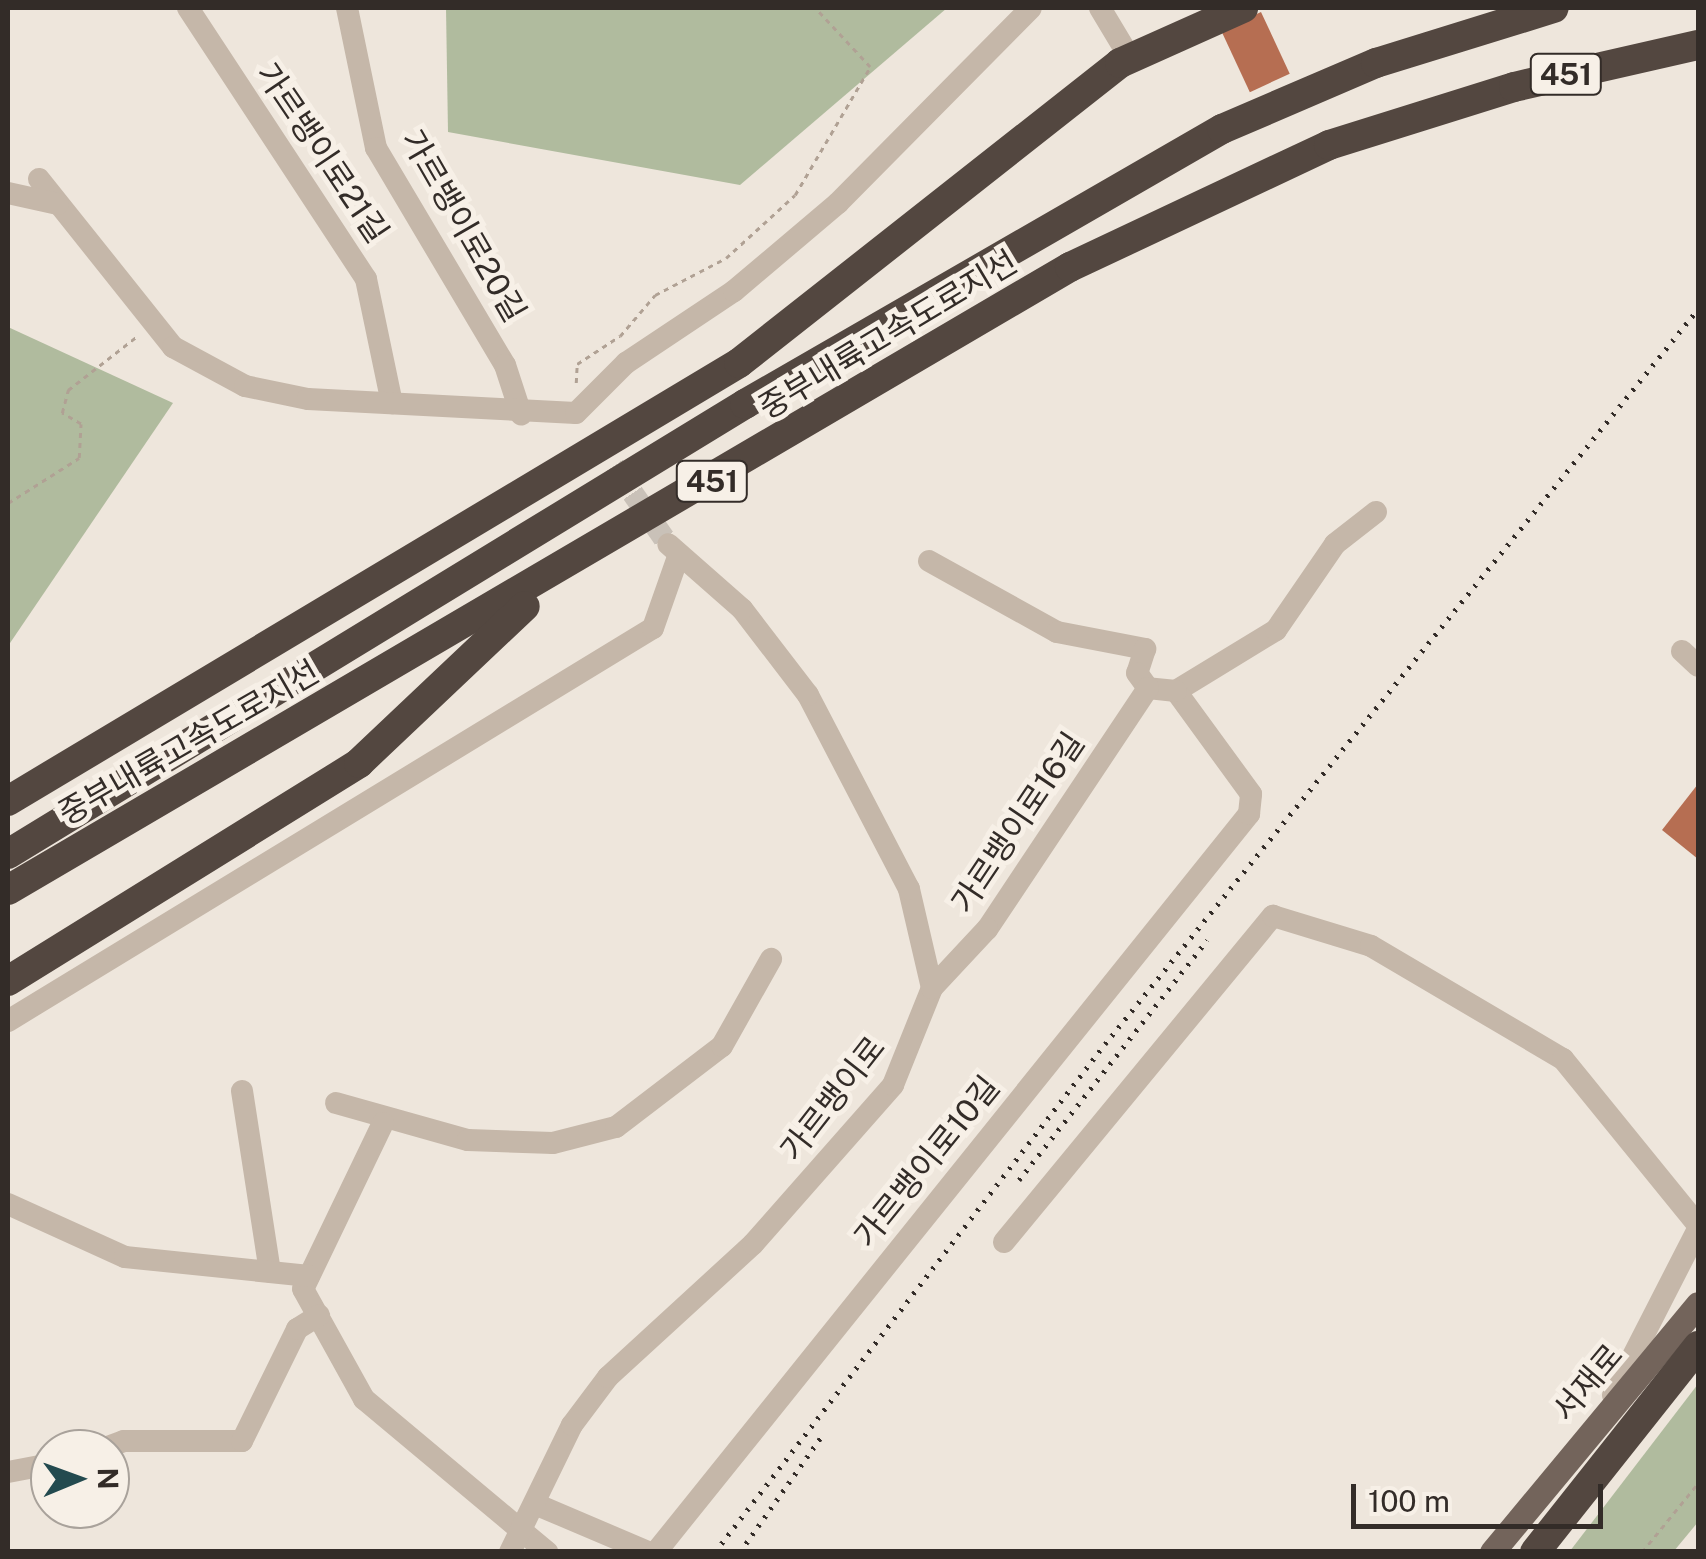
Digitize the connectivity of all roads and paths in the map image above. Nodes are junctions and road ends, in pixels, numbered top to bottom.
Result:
1 (188, 8) edge
2 (347, 8) edge
3 (815, 8) edge
4 (1031, 8) edge
5 (1100, 8) edge
6 (1243, 8) edge
7 (1554, 8) edge
8 (1698, 45) edge
9 (1130, 58) junction
10 (39, 179) dead end
11 (8, 193) edge
12 (58, 204) junction
13 (150, 322) dead end
14 (392, 403) junction
15 (576, 403) junction
16 (521, 414) junction
17 (595, 439) tunnel mouth
18 (8, 504) edge
19 (1376, 512) dead end
20 (929, 561) dead end
21 (560, 573) junction
22 (1148, 688) junction
23 (1176, 692) junction
24 (8, 801) edge
25 (8, 854) edge
26 (8, 890) edge
27 (137, 907) junction
28 (772, 959) dead end
29 (8, 966) edge
30 (8, 981) edge
31 (932, 988) junction
32 (8, 1021) edge
33 (242, 1092) dead end
34 (336, 1102) dead end
35 (383, 1123) junction
36 (8, 1204) edge
37 (1698, 1227) edge
38 (1004, 1242) dead end
39 (270, 1272) junction
40 (309, 1276) junction
41 (1698, 1304) edge
42 (318, 1315) junction
43 (1698, 1346) edge
44 (1596, 1423) junction
45 (130, 1440) edge
46 (1698, 1483) edge
47 (535, 1504) junction
48 (514, 1543) edge
49 (547, 1552) edge
50 (648, 1552) edge
51 (656, 1552) edge
52 (1492, 1552) edge
53 (1535, 1552) edge
54 (1642, 1552) edge

1 - 14 street, 가르뱅이로21길
2 - 16 street, 가르뱅이로20길
3 - 15 path
4 - 15 street
5 - 9 street
6 - 9 highway
7 - 25 highway, 중부내륙고속도로지선 / 451
8 - 21 highway, 중부내륙고속도로지선 / 451
9 - 24 highway
10 - 12 street
11 - 12 street
12 - 14 street
13 - 18 path
14 - 16 street
15 - 16 street
15 - 17 street
19 - 23 street
20 - 22 street
21 - 26 highway, 중부내륙고속도로지선 / 451
21 - 27 highway
22 - 23 street
22 - 31 street, 가르뱅이로16길
23 - 51 street, 가르뱅이로10길
27 - 29 highway
27 - 30 highway
28 - 35 street
31 - 32 street
31 - 47 street, 가르뱅이로
33 - 39 street
34 - 35 street
35 - 40 street
36 - 39 street
37 - 38 street
37 - 44 street
39 - 40 street
40 - 42 street
41 - 44 main road, 서재로
42 - 45 street
42 - 48 street
43 - 53 highway
44 - 52 main road, 서재로
46 - 54 path
47 - 48 street, 가르뱅이로
47 - 50 street
48 - 49 street

